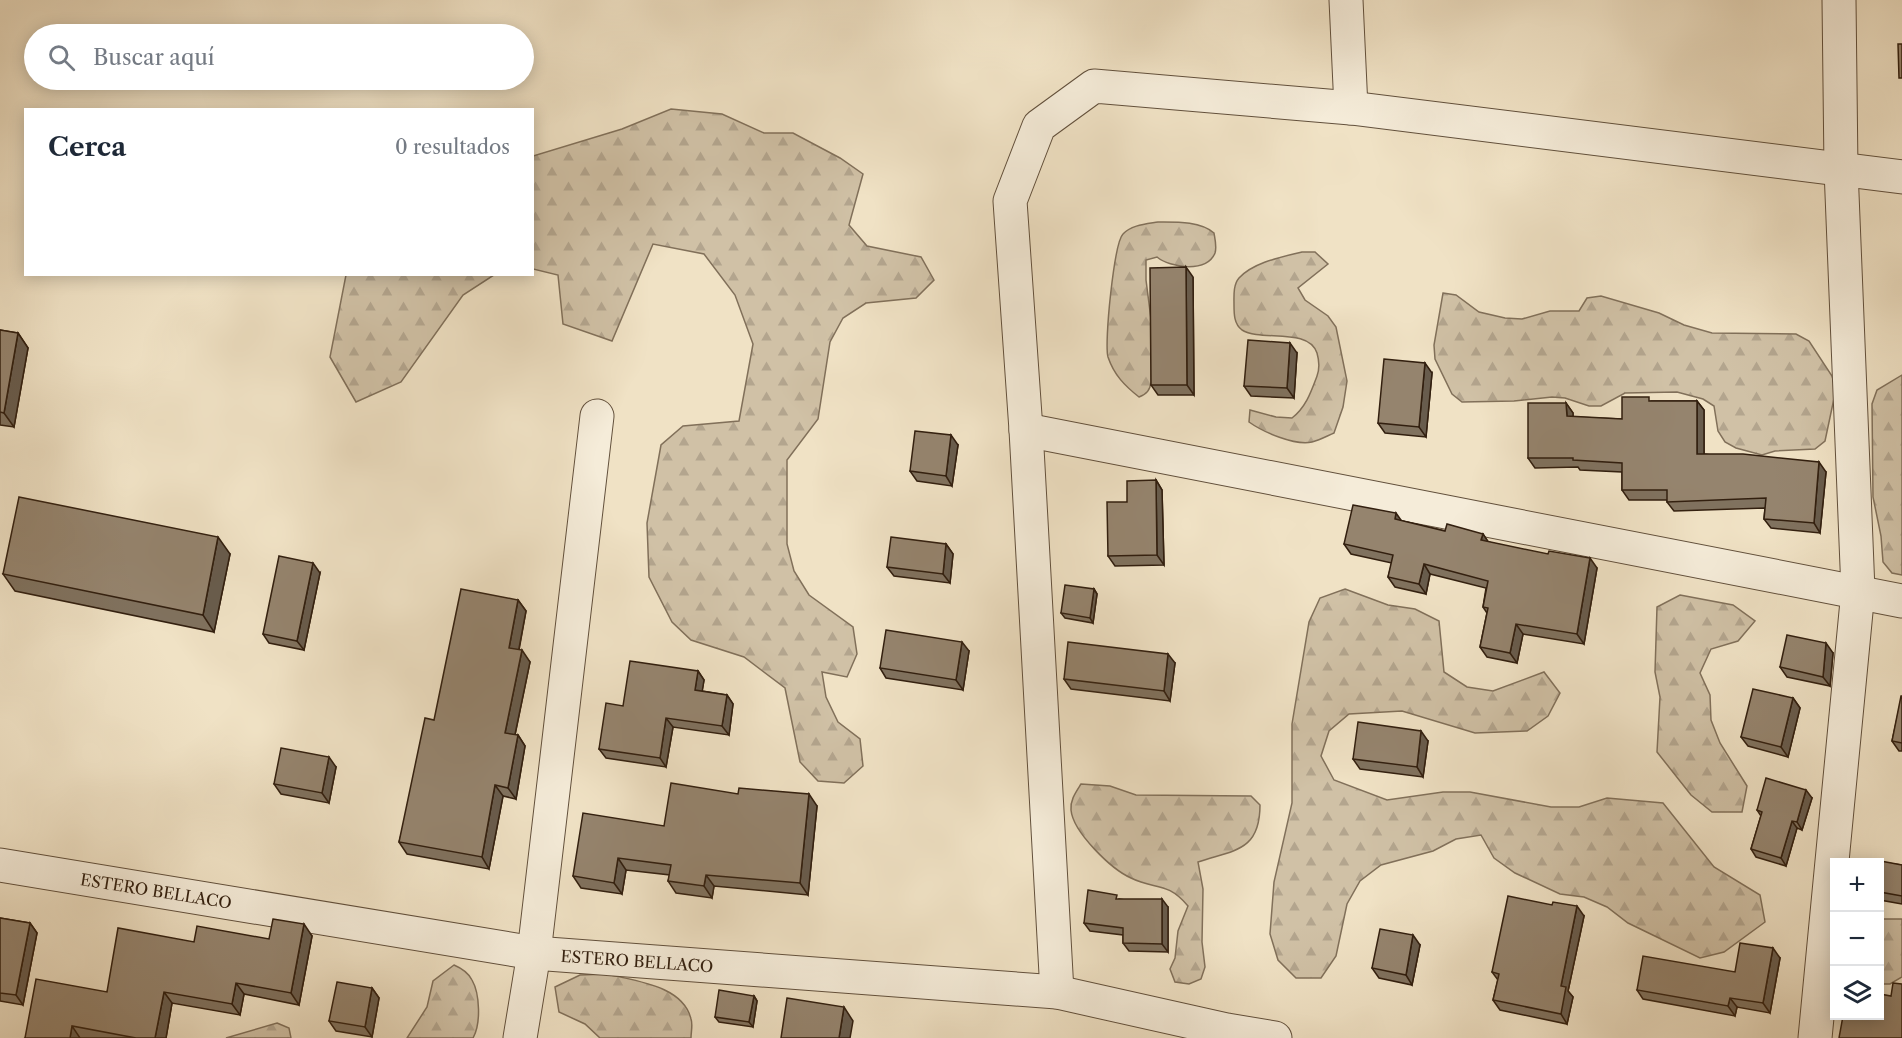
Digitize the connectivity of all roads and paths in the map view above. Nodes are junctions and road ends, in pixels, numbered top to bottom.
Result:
1 (1346, 0) edge
2 (1839, 0) edge
3 (1351, 108) junction
4 (1841, 169) junction
5 (1902, 177) edge
6 (597, 416) dead end
7 (1026, 430) junction
8 (1858, 591) junction
9 (1902, 601) edge
10 (0, 866) edge
11 (534, 953) junction
12 (1057, 992) junction
13 (1227, 1034) edge
14 (520, 1038) edge
15 (1275, 1038) edge
16 (1815, 1038) edge

1 - 3 street
2 - 4 street
3 - 4 street
3 - 7 street
4 - 5 street
4 - 8 street
6 - 11 street
7 - 8 street
7 - 12 street
8 - 9 street
8 - 16 street
10 - 11 street, ESTERO BELLACO
11 - 12 street, ESTERO BELLACO
11 - 14 street
12 - 13 street, ESTERO BELLACO
13 - 15 street, ESTERO BELLACO

